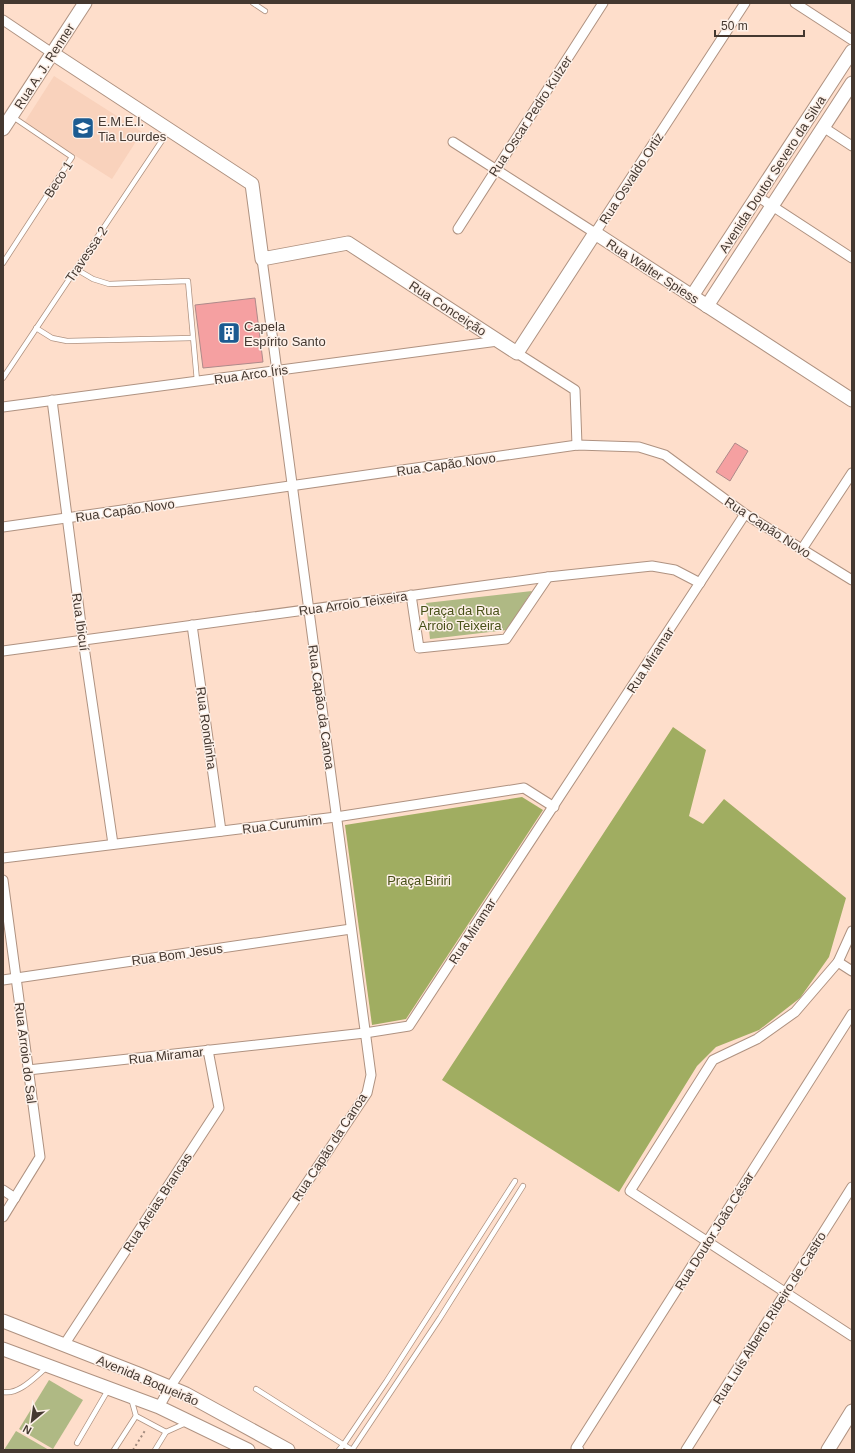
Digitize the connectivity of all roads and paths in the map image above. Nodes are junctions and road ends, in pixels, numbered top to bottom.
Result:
1 (85, 3) edge
2 (253, 3) edge
3 (603, 3) edge
4 (745, 3) edge
5 (795, 3) edge
6 (265, 11) dead end
7 (3, 20) edge
8 (852, 40) edge
9 (852, 51) edge
10 (52, 53) junction
11 (852, 83) edge
12 (12, 116) junction
13 (823, 127) junction
14 (3, 129) edge
15 (170, 130) junction
16 (453, 142) dead end
17 (852, 146) edge
18 (495, 169) junction
19 (757, 196) junction
20 (772, 206) junction
21 (458, 229) dead end
22 (595, 233) junction
23 (852, 258) edge
24 (262, 259) junction
25 (3, 263) edge
26 (76, 269) junction
27 (692, 296) junction
28 (707, 306) junction
29 (36, 328) junction
30 (192, 338) junction
31 (498, 341) junction
32 (517, 353) junction
33 (277, 370) junction
34 (3, 378) edge
35 (197, 381) junction
36 (52, 400) junction
37 (852, 400) edge
38 (3, 407) edge
39 (577, 445) junction
40 (852, 473) edge
41 (292, 486) junction
42 (745, 514) junction
43 (67, 518) junction
44 (3, 527) edge
45 (802, 549) junction
46 (548, 577) junction
47 (852, 580) edge
48 (700, 584) junction
49 (411, 595) junction
50 (309, 609) junction
51 (192, 625) junction
52 (83, 640) junction
53 (3, 651) edge
54 (554, 807) junction
55 (336, 817) junction
56 (221, 831) junction
57 (113, 844) junction
58 (3, 858) edge
59 (3, 880) edge
60 (351, 929) junction
61 (852, 931) edge
62 (838, 962) junction
63 (852, 971) edge
64 (16, 978) junction
65 (3, 980) edge
66 (852, 1014) edge
67 (365, 1033) junction
68 (208, 1050) junction
69 (28, 1070) junction
70 (515, 1180) dead end
71 (523, 1186) dead end
72 (852, 1187) edge
73 (3, 1190) edge
74 (15, 1198) junction
75 (3, 1217) edge
76 (707, 1241) junction
77 (785, 1292) junction
78 (3, 1321) edge
79 (852, 1336) edge
80 (64, 1345) junction
81 (3, 1350) edge
82 (47, 1366) junction
83 (170, 1387) junction
84 (109, 1388) junction
85 (256, 1389) dead end
86 (3, 1392) edge
87 (131, 1397) junction
88 (159, 1407) junction
89 (852, 1410) edge
90 (136, 1416) junction
91 (190, 1421) junction
92 (143, 1432) dead end
93 (166, 1432) junction
94 (77, 1443) dead end
95 (344, 1444) junction
96 (578, 1449) edge
97 (114, 1450) edge
98 (133, 1450) edge
99 (155, 1450) edge
100 (248, 1450) edge
101 (288, 1450) edge
102 (339, 1450) edge
103 (352, 1450) edge
104 (686, 1450) edge
105 (828, 1450) edge

1 - 10 street, Rua A. J. Renner
2 - 6 lane
3 - 18 street, Rua Oscar Pedro Kulzer
4 - 22 street, Rua Osvaldo Ortiz
5 - 8 street
7 - 10 street
9 - 19 street, Avenida Doutor Severo da Silva
10 - 12 street, Rua A. J. Renner
10 - 15 street, Rua Capão da Canoa
11 - 13 street, Avenida Doutor Severo da Silva
12 - 14 street, Rua A. J. Renner
12 - 25 lane, Beco 1
13 - 17 street
13 - 20 street, Avenida Doutor Severo da Silva
15 - 24 street, Rua Capão da Canoa
15 - 26 lane, Travessa 2
16 - 18 street, Rua Walter Spiess
18 - 21 street, Rua Oscar Pedro Kulzer
18 - 22 street, Rua Walter Spiess
19 - 20 street
19 - 27 street, Avenida Doutor Severo da Silva
20 - 23 street
20 - 28 street, Avenida Doutor Severo da Silva
22 - 27 street, Rua Walter Spiess
22 - 32 street, Rua Osvaldo Ortiz
24 - 31 street, Rua Conceição
24 - 33 street, Rua Capão da Canoa
26 - 29 lane, Travessa 2
26 - 30 lane
27 - 28 street, Rua Walter Spiess
28 - 37 street, Rua Walter Spiess
29 - 30 lane
29 - 34 lane, Travessa 2
30 - 35 lane
31 - 32 street, Rua Conceição
31 - 33 street, Rua Arco Íris
32 - 39 street, Rua Conceição
33 - 35 street, Rua Arco Íris
33 - 41 street, Rua Capão da Canoa
35 - 36 street, Rua Arco Íris
36 - 38 street, Rua Arco Íris
36 - 43 street, Rua Ibicuí
39 - 41 street, Rua Capão Novo
39 - 42 street, Rua Capão Novo
40 - 45 street
41 - 43 street, Rua Capão Novo
41 - 50 street, Rua Capão da Canoa
42 - 45 street, Rua Capão Novo
42 - 48 street, Rua Miramar
43 - 44 street, Rua Capão Novo
43 - 52 street, Rua Ibicuí
45 - 47 street, Rua Capão Novo
46 - 48 street, Rua Arroio Teixeira
46 - 49 street, Rua Arroio Teixeira
46 - 49 street
48 - 54 street, Rua Miramar
49 - 50 street, Rua Arroio Teixeira
50 - 51 street, Rua Arroio Teixeira
50 - 55 street, Rua Capão da Canoa
51 - 52 street, Rua Arroio Teixeira
51 - 56 street, Rua Rondinha
52 - 53 street, Rua Arroio Teixeira
52 - 57 street, Rua Ibicuí
54 - 55 street, Rua Curumim
54 - 67 street, Rua Miramar
55 - 56 street, Rua Curumim
55 - 60 street, Rua Capão da Canoa
56 - 57 street, Rua Curumim
57 - 58 street, Rua Curumim
59 - 64 street, Rua Arroio do Sal
60 - 64 street, Rua Bom Jesus
60 - 67 street, Rua Capão da Canoa
61 - 62 street
62 - 63 street
62 - 76 street
64 - 65 street, Rua Bom Jesus
64 - 69 street, Rua Arroio do Sal
66 - 76 street, Rua Doutor João César
67 - 68 street, Rua Miramar
67 - 83 street, Rua Capão da Canoa
68 - 69 street, Rua Miramar
68 - 80 street, Rua Areias Brancas
69 - 74 street, Rua Arroio do Sal
70 - 95 lane
71 - 103 lane
72 - 77 street, Rua Luís Alberto Ribeiro de Castro
73 - 74 street
74 - 75 street, Rua Arroio do Sal
76 - 77 street
76 - 96 street, Rua Doutor João César
77 - 79 street
77 - 104 street, Rua Luís Alberto Ribeiro de Castro
78 - 80 street, Avenida Boqueirão
80 - 83 street, Avenida Boqueirão
81 - 82 street, Avenida Boqueirão
82 - 84 street, Avenida Boqueirão
82 - 86 lane
83 - 88 street, Rua Capão da Canoa
83 - 101 street, Avenida Boqueirão
84 - 87 street, Avenida Boqueirão
84 - 94 lane
85 - 95 lane
87 - 88 street, Avenida Boqueirão
87 - 90 lane
88 - 91 street, Avenida Boqueirão
89 - 105 street
90 - 93 lane
90 - 97 lane
91 - 93 lane
91 - 100 street, Avenida Boqueirão
92 - 98 path
93 - 99 lane
95 - 102 lane
95 - 103 lane

